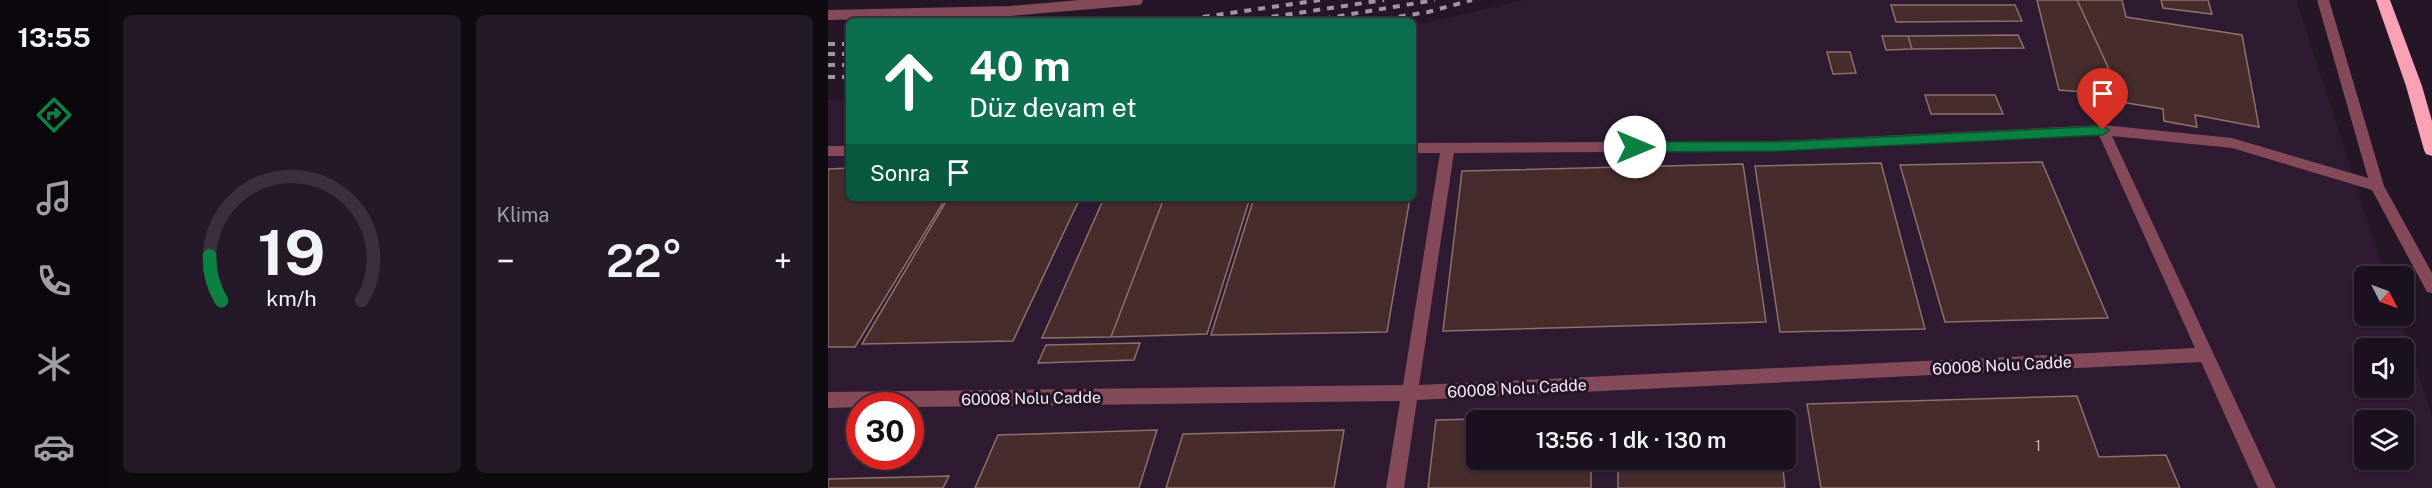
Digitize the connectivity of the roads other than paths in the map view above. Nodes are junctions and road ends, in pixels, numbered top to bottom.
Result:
1 (1138, 0) edge
2 (2323, 0) edge
3 (2383, 3) edge
4 (828, 15) edge
5 (2103, 130) junction
6 (1416, 148) edge
7 (1448, 148) junction
8 (2432, 150) edge
9 (828, 151) edge
10 (846, 151) edge
11 (2377, 186) junction
12 (2432, 287) edge
13 (2205, 355) junction
14 (1411, 393) junction
15 (828, 400) edge
16 (1395, 488) edge
17 (2267, 488) edge

1 - 4 lane
2 - 11 street
3 - 8 highway
5 - 7 street
5 - 11 street
5 - 13 street
6 - 7 street
7 - 14 street
9 - 10 street
11 - 12 street
13 - 14 street, 60008 Nolu Cadde
13 - 17 street
14 - 15 street, 60008 Nolu Cadde
14 - 16 street

